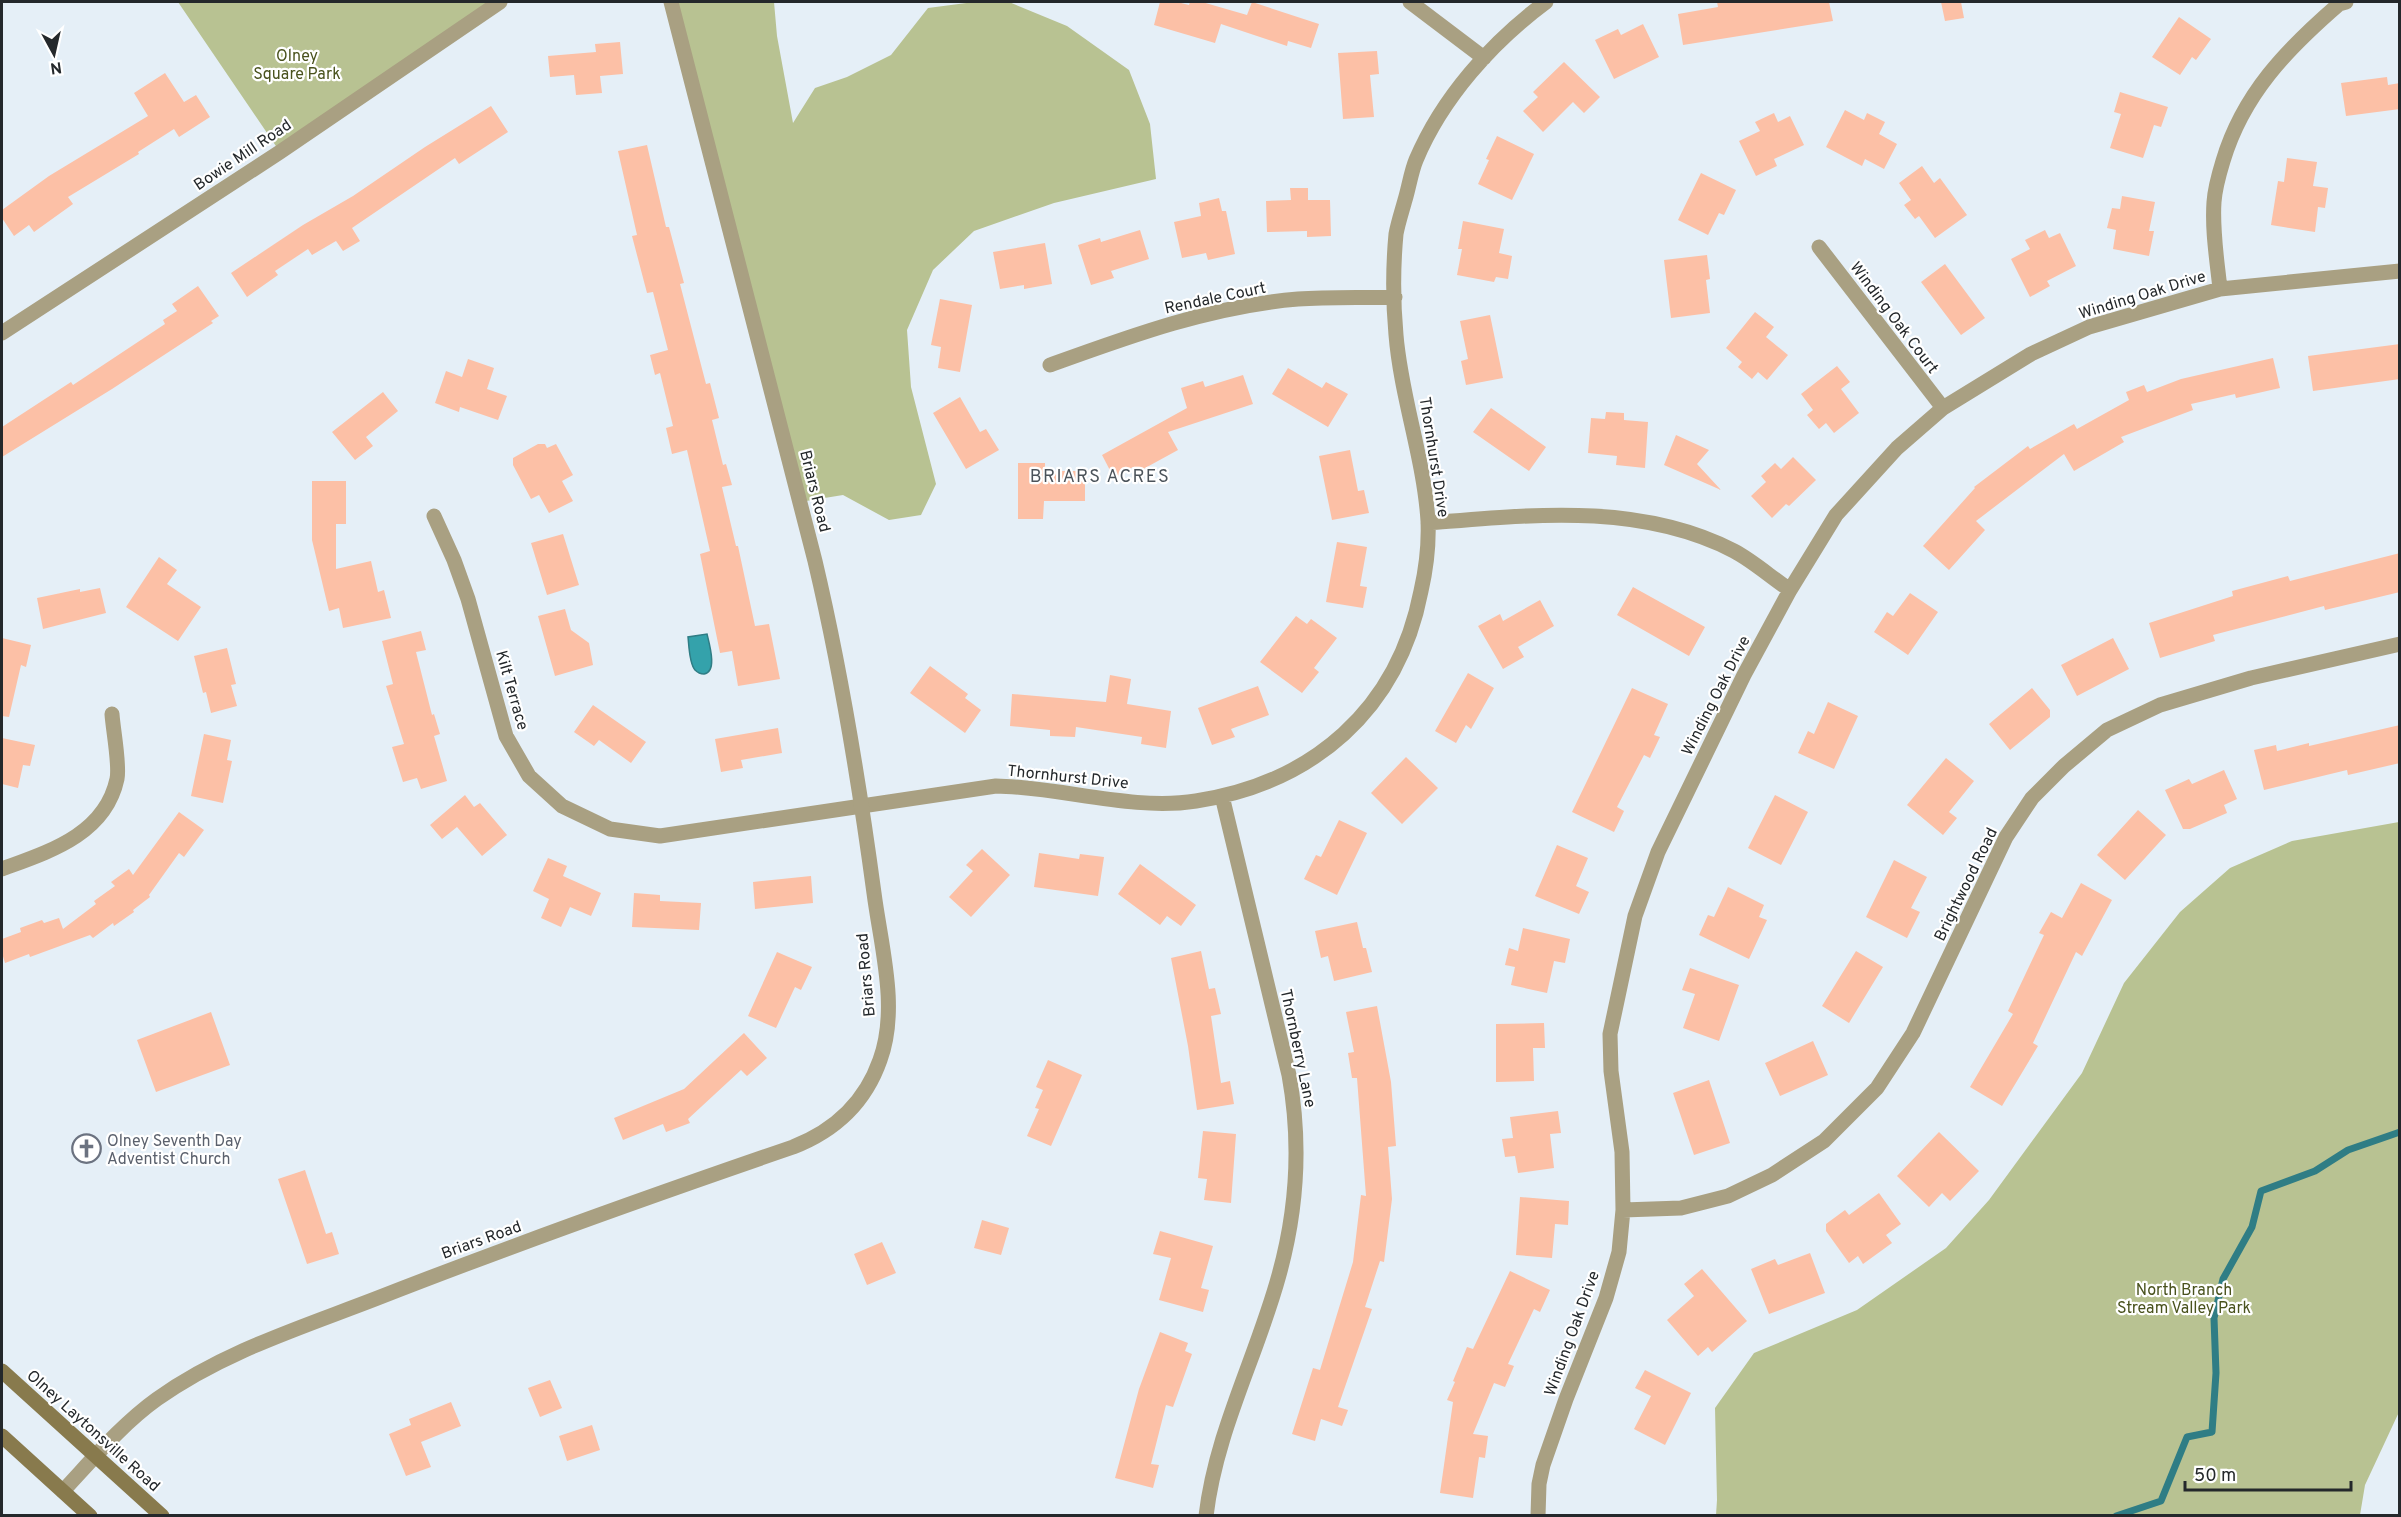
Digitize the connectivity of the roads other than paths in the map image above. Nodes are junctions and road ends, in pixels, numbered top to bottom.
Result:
1 (500, 2) edge
2 (671, 2) edge
3 (1410, 2) edge
4 (1546, 2) edge
5 (2346, 2) edge
6 (1484, 58) junction
7 (1819, 247) dead end
8 (2400, 271) edge
9 (2220, 289) junction
10 (1395, 297) junction
11 (2, 333) edge
12 (1050, 364) dead end
13 (1943, 408) junction
14 (434, 516) dead end
15 (1428, 523) junction
16 (1790, 590) junction
17 (2400, 645) edge
18 (112, 714) dead end
19 (1222, 796) junction
20 (862, 806) junction
21 (2, 869) edge
22 (1623, 1210) junction
23 (2, 1371) edge
24 (2, 1436) edge
25 (96, 1455) junction
26 (63, 1491) junction
27 (90, 1515) edge
28 (162, 1515) edge
29 (1206, 1515) edge
30 (1538, 1515) edge

1 - 11 street, Bowie Mill Road
2 - 20 street, Briars Road
3 - 6 street
4 - 6 street, Thornhurst Drive
5 - 9 street
6 - 10 street, Thornhurst Drive
7 - 13 street, Winding Oak Court
8 - 9 street, Winding Oak Drive
9 - 13 street, Winding Oak Drive
10 - 12 street, Rendale Court
10 - 15 street, Thornhurst Drive
13 - 16 street, Winding Oak Drive
14 - 20 street, Kilt Terrace
15 - 16 street
15 - 19 street, Thornhurst Drive
16 - 22 street, Winding Oak Drive
17 - 22 street, Brightwood Road
18 - 21 street
19 - 20 street, Thornhurst Drive
19 - 29 street, Thornberry Lane
20 - 25 street, Briars Road
22 - 30 street, Winding Oak Drive
23 - 25 main road, Olney Laytonsville Road
24 - 26 main road
25 - 26 street, Briars Road
25 - 28 main road, Olney Laytonsville Road
26 - 27 main road

